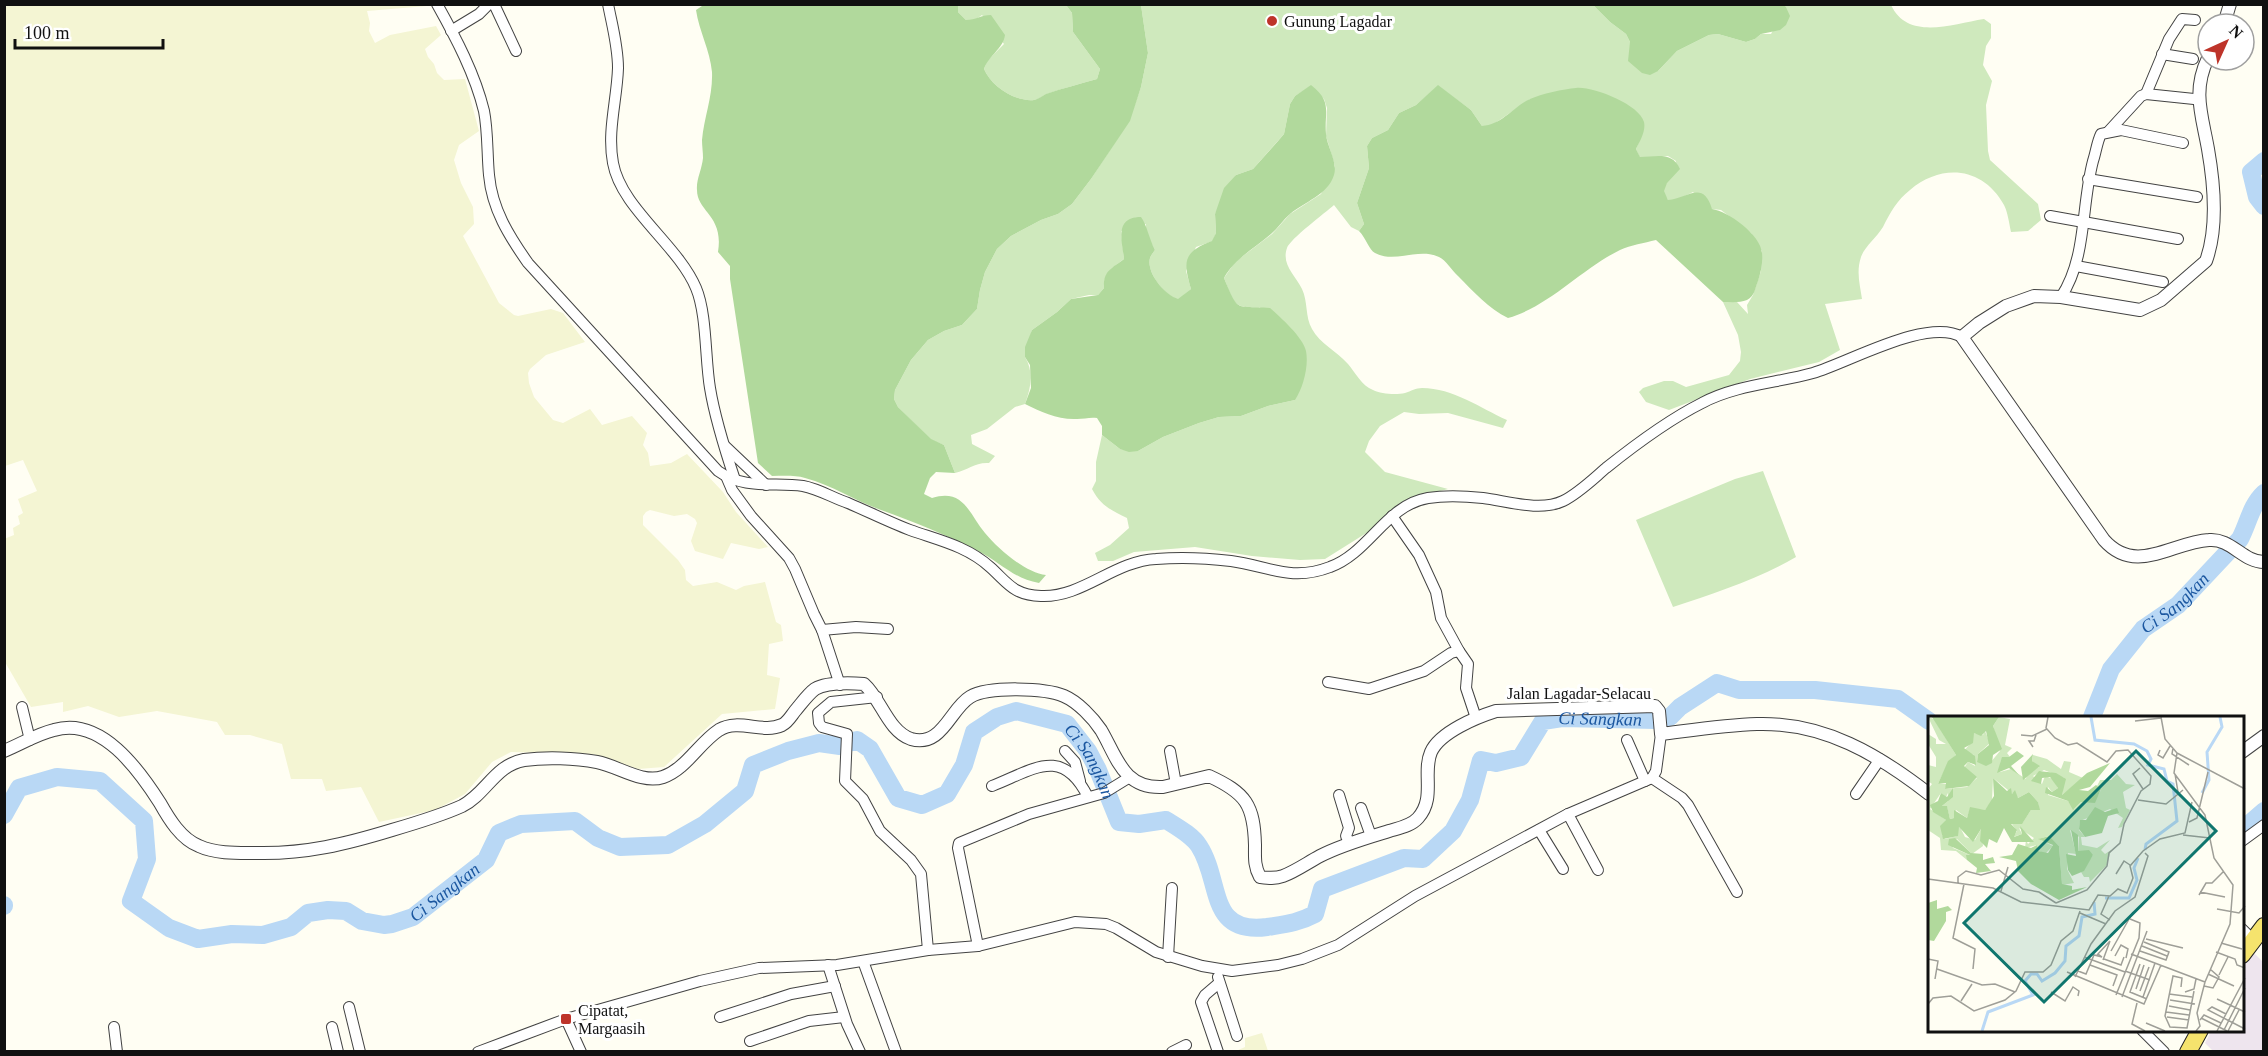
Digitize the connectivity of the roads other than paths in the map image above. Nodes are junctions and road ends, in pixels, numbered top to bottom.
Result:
1 (437, 4) edge
2 (489, 4) edge
3 (494, 4) edge
4 (608, 5) edge
5 (2195, 20) dead end
6 (451, 31) junction
7 (516, 51) dead end
8 (2162, 54) junction
9 (2193, 59) dead end
10 (2201, 72) edge
11 (2146, 94) junction
12 (2194, 99) dead end
13 (2108, 132) junction
14 (2183, 143) dead end
15 (2088, 179) junction
16 (2197, 197) dead end
17 (2050, 216) dead end
18 (2082, 223) junction
19 (2178, 239) dead end
20 (2076, 266) junction
21 (2163, 282) dead end
22 (2061, 297) junction
23 (1962, 337) junction
24 (725, 446) junction
25 (731, 478) junction
26 (766, 485) junction
27 (1392, 516) junction
28 (2264, 562) edge
29 (888, 629) dead end
30 (822, 630) junction
31 (1459, 651) junction
32 (836, 677) junction
33 (1328, 682) dead end
34 (877, 698) junction
35 (22, 707) dead end
36 (1475, 713) junction
37 (1661, 732) junction
38 (2264, 736) edge
39 (30, 740) junction
40 (1627, 740) dead end
41 (4, 751) edge
42 (1065, 751) dead end
43 (1170, 751) dead end
44 (2244, 751) edge
45 (1880, 759) junction
46 (1130, 777) junction
47 (1175, 778) junction
48 (1649, 779) junction
49 (1080, 781) junction
50 (992, 786) dead end
51 (1928, 793) edge
52 (1856, 794) dead end
53 (1339, 795) dead end
54 (1088, 796) junction
55 (1361, 808) dead end
56 (1568, 814) junction
57 (2264, 825) edge
58 (1539, 830) junction
59 (1370, 832) junction
60 (1348, 840) junction
61 (2244, 840) edge
62 (1563, 869) dead end
63 (1598, 870) dead end
64 (1172, 888) dead end
65 (1737, 892) dead end
66 (2264, 927) edge
67 (2247, 934) edge
68 (978, 946) junction
69 (928, 950) junction
70 (1168, 957) junction
71 (863, 961) junction
72 (828, 965) junction
73 (1217, 969) junction
74 (1219, 983) junction
75 (835, 987) junction
76 (349, 1006) dead end
77 (720, 1017) dead end
78 (844, 1017) junction
79 (566, 1019) junction
80 (114, 1027) dead end
81 (332, 1027) dead end
82 (2144, 1032) edge
83 (2199, 1032) edge
84 (1237, 1036) dead end
85 (750, 1041) dead end
86 (1186, 1045) dead end
87 (117, 1052) edge
88 (338, 1052) edge
89 (360, 1052) edge
90 (478, 1052) edge
91 (581, 1052) edge
92 (860, 1052) edge
93 (896, 1052) edge
94 (1172, 1052) edge
95 (1218, 1052) edge
96 (2164, 1052) edge
97 (2188, 1052) edge

1 - 6 street
2 - 6 street
3 - 7 street
4 - 24 street
5 - 8 street
6 - 25 street
8 - 9 street
8 - 11 street
10 - 22 street
11 - 12 street
11 - 13 street
13 - 14 street
13 - 15 street
15 - 16 street
15 - 18 street
17 - 18 street
18 - 19 street
18 - 20 street
20 - 21 street
20 - 22 street
22 - 23 street
23 - 27 street
23 - 28 street
24 - 25 street
24 - 26 street
25 - 26 street
25 - 30 street
26 - 27 street
27 - 31 street
29 - 30 street
30 - 32 street
31 - 33 street
31 - 36 street
32 - 34 street
32 - 39 street
34 - 46 street
34 - 69 street
35 - 39 street
36 - 37 street, Jalan Lagadar-Selacau
36 - 59 street, Jalan Lagadar-Selacau
37 - 45 street
37 - 48 street
38 - 44 street
39 - 41 street
40 - 48 street
42 - 49 street
43 - 47 street
45 - 51 street
45 - 52 street
46 - 47 street, Jalan Lagadar-Selacau
46 - 54 street
47 - 60 street, Jalan Lagadar-Selacau
48 - 56 street
48 - 65 street
49 - 50 street
49 - 54 street
53 - 60 street
54 - 68 street
55 - 59 street
56 - 58 street
56 - 63 street
57 - 61 street
58 - 62 street
58 - 73 street
59 - 60 street, Jalan Lagadar-Selacau
64 - 70 street
66 - 67 main road
68 - 69 street
68 - 70 street
69 - 71 street
70 - 73 street
71 - 72 street
71 - 93 street
72 - 75 street
72 - 79 street
73 - 74 street
74 - 84 street
74 - 95 street
75 - 77 street
75 - 78 street
76 - 89 street
78 - 85 street
78 - 92 street
79 - 90 street
79 - 91 street
80 - 87 street
81 - 88 street
82 - 96 street
83 - 97 main road
86 - 94 street

